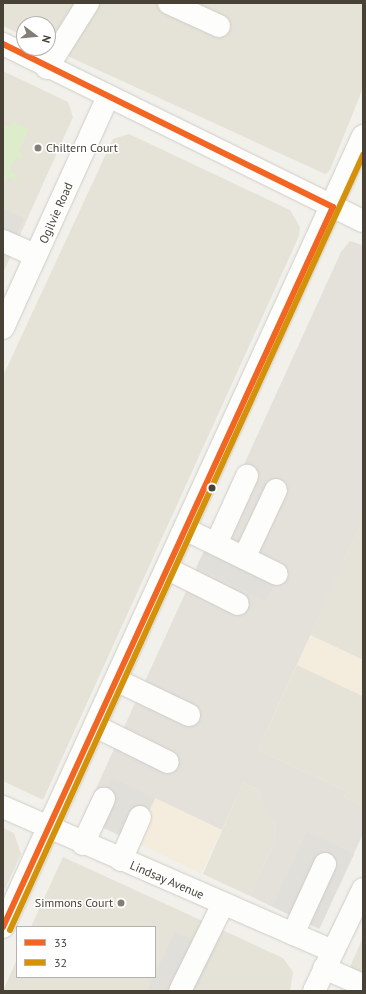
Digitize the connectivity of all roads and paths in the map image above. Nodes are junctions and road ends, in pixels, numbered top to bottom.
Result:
1 (88, 3) edge
2 (169, 3) edge
3 (219, 26) dead end
4 (3, 44) edge
5 (47, 68) junction
6 (108, 97) junction
7 (363, 136) edge
8 (333, 207) junction
9 (363, 221) edge
10 (3, 241) edge
11 (36, 256) junction
12 (3, 328) edge
13 (247, 476) dead end
14 (276, 490) dead end
15 (185, 529) junction
16 (216, 544) junction
17 (244, 558) junction
18 (168, 569) junction
19 (277, 574) dead end
20 (238, 604) dead end
21 (116, 680) junction
22 (190, 715) dead end
23 (95, 726) junction
24 (168, 762) dead end
25 (104, 799) dead end
26 (3, 807) edge
27 (140, 817) dead end
28 (48, 828) junction
29 (84, 844) junction
30 (121, 860) junction
31 (325, 864) dead end
32 (363, 890) edge
33 (223, 904) junction
34 (3, 927) edge
35 (293, 934) junction
36 (328, 959) junction
37 (363, 985) edge
38 (180, 991) edge
39 (314, 991) edge

1 - 5 street
2 - 3 street
4 - 5 street
5 - 6 street
6 - 8 street
6 - 11 street, Ogilvie Road
7 - 8 street
8 - 9 street
8 - 15 street
10 - 11 street
11 - 12 street, Ogilvie Road
13 - 16 street
14 - 17 street
15 - 16 street
15 - 18 street
16 - 17 street
17 - 19 street
18 - 20 street
18 - 21 street
21 - 22 street
21 - 23 street
23 - 24 street
23 - 28 street
25 - 29 street
26 - 28 street, Lindsay Avenue
27 - 30 street
28 - 29 street, Lindsay Avenue
28 - 34 street
29 - 30 street, Lindsay Avenue
30 - 33 street, Lindsay Avenue
31 - 35 street
32 - 36 street
33 - 35 street, Lindsay Avenue
33 - 38 street
35 - 36 street, Lindsay Avenue
36 - 37 street, Lindsay Avenue
36 - 39 street

